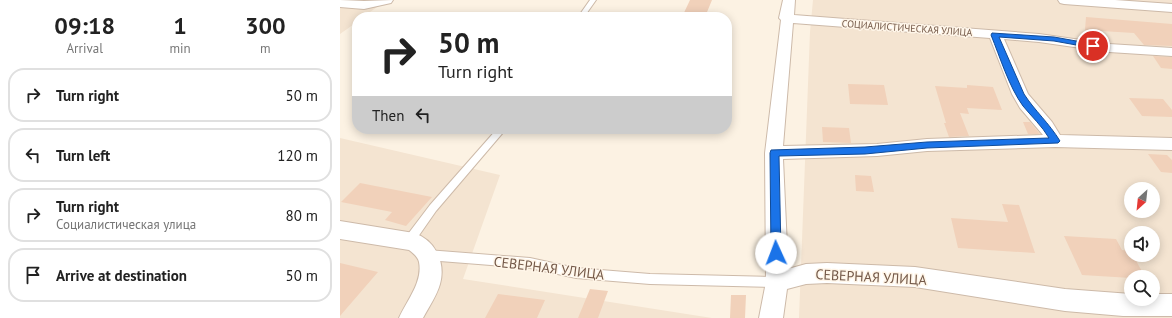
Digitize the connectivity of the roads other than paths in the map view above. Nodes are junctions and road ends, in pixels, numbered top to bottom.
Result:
1 (387, 0) edge
2 (593, 0) edge
3 (789, 0) edge
4 (1064, 0) edge
5 (340, 3) edge
6 (1172, 8) edge
7 (585, 12) edge
8 (786, 18) junction
9 (995, 35) junction
10 (1172, 52) edge
11 (498, 134) edge
12 (1055, 141) junction
13 (1172, 144) edge
14 (774, 153) junction
15 (340, 230) edge
16 (417, 246) junction
17 (777, 282) junction
18 (1172, 305) edge
19 (411, 318) edge
20 (771, 318) edge

1 - 5 street
2 - 7 lane
3 - 8 street
4 - 6 street
8 - 9 street, СОЦИАЛИСТИЧЕСКАЯ УЛИЦА
8 - 14 street
9 - 10 street, СОЦИАЛИСТИЧЕСКАЯ УЛИЦА
9 - 12 street
11 - 16 lane
12 - 13 street
12 - 14 street
14 - 17 street
15 - 16 street, СЕВЕРНАЯ УЛИЦА
16 - 17 lane, СЕВЕРНАЯ УЛИЦА
16 - 19 street
17 - 18 street, СЕВЕРНАЯ УЛИЦА
17 - 20 street

